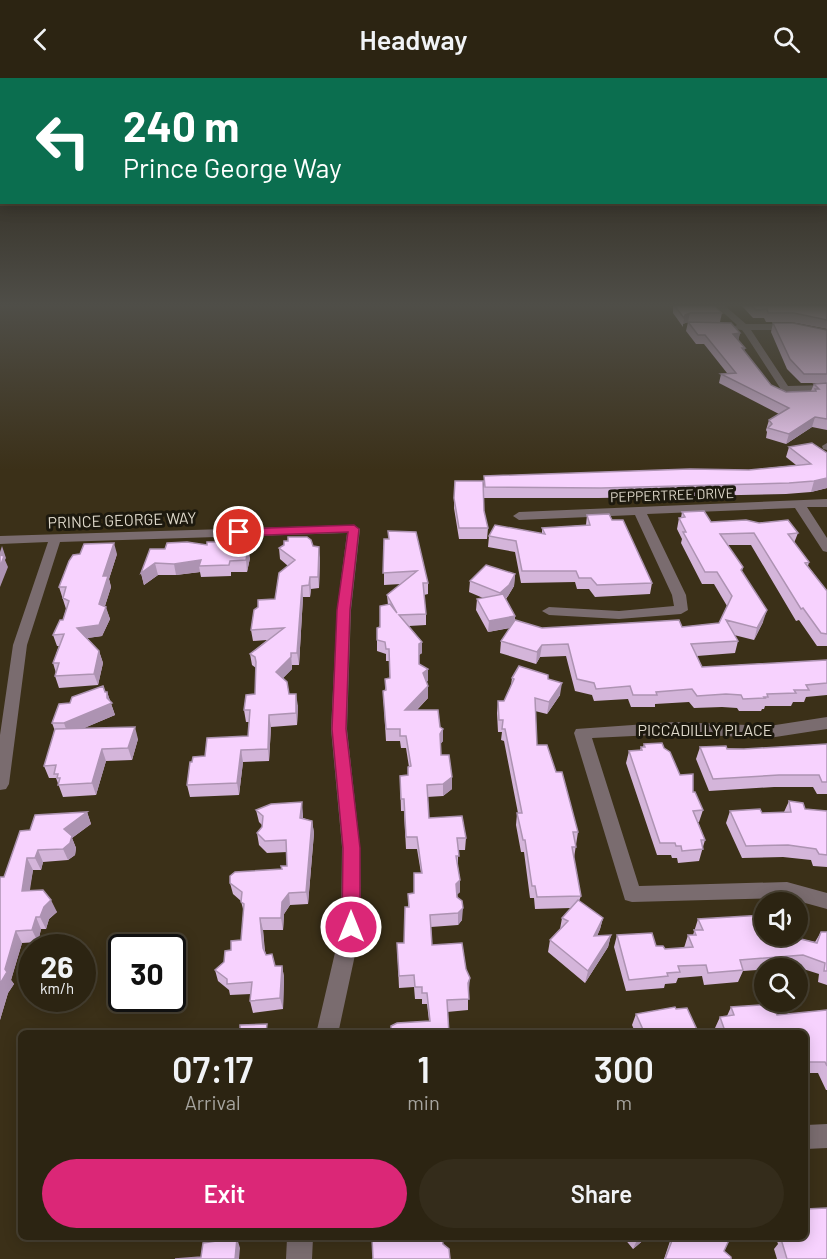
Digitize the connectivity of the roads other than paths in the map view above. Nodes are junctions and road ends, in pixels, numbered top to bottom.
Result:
1 (766, 360) edge
2 (827, 388) edge
3 (827, 503) edge
4 (800, 506) junction
5 (639, 511) junction
6 (519, 516) dead end
7 (55, 539) junction
8 (0, 540) edge
9 (827, 548) edge
10 (549, 612) dead end
11 (827, 723) edge
12 (0, 784) edge
13 (827, 901) edge
14 (328, 1030) edge
15 (808, 1137) edge
16 (827, 1137) edge
17 (300, 1240) edge
18 (299, 1259) edge

1 - 2 street
3 - 4 street, PEPPERTREE DRIVE
4 - 5 street, PEPPERTREE DRIVE
4 - 9 street
5 - 6 street, PEPPERTREE DRIVE
5 - 10 street
7 - 8 street, PRINCE GEORGE WAY
7 - 12 street
7 - 14 street, PRINCE GEORGE WAY
11 - 13 street, PICCADILLY PLACE
15 - 16 street
17 - 18 street

